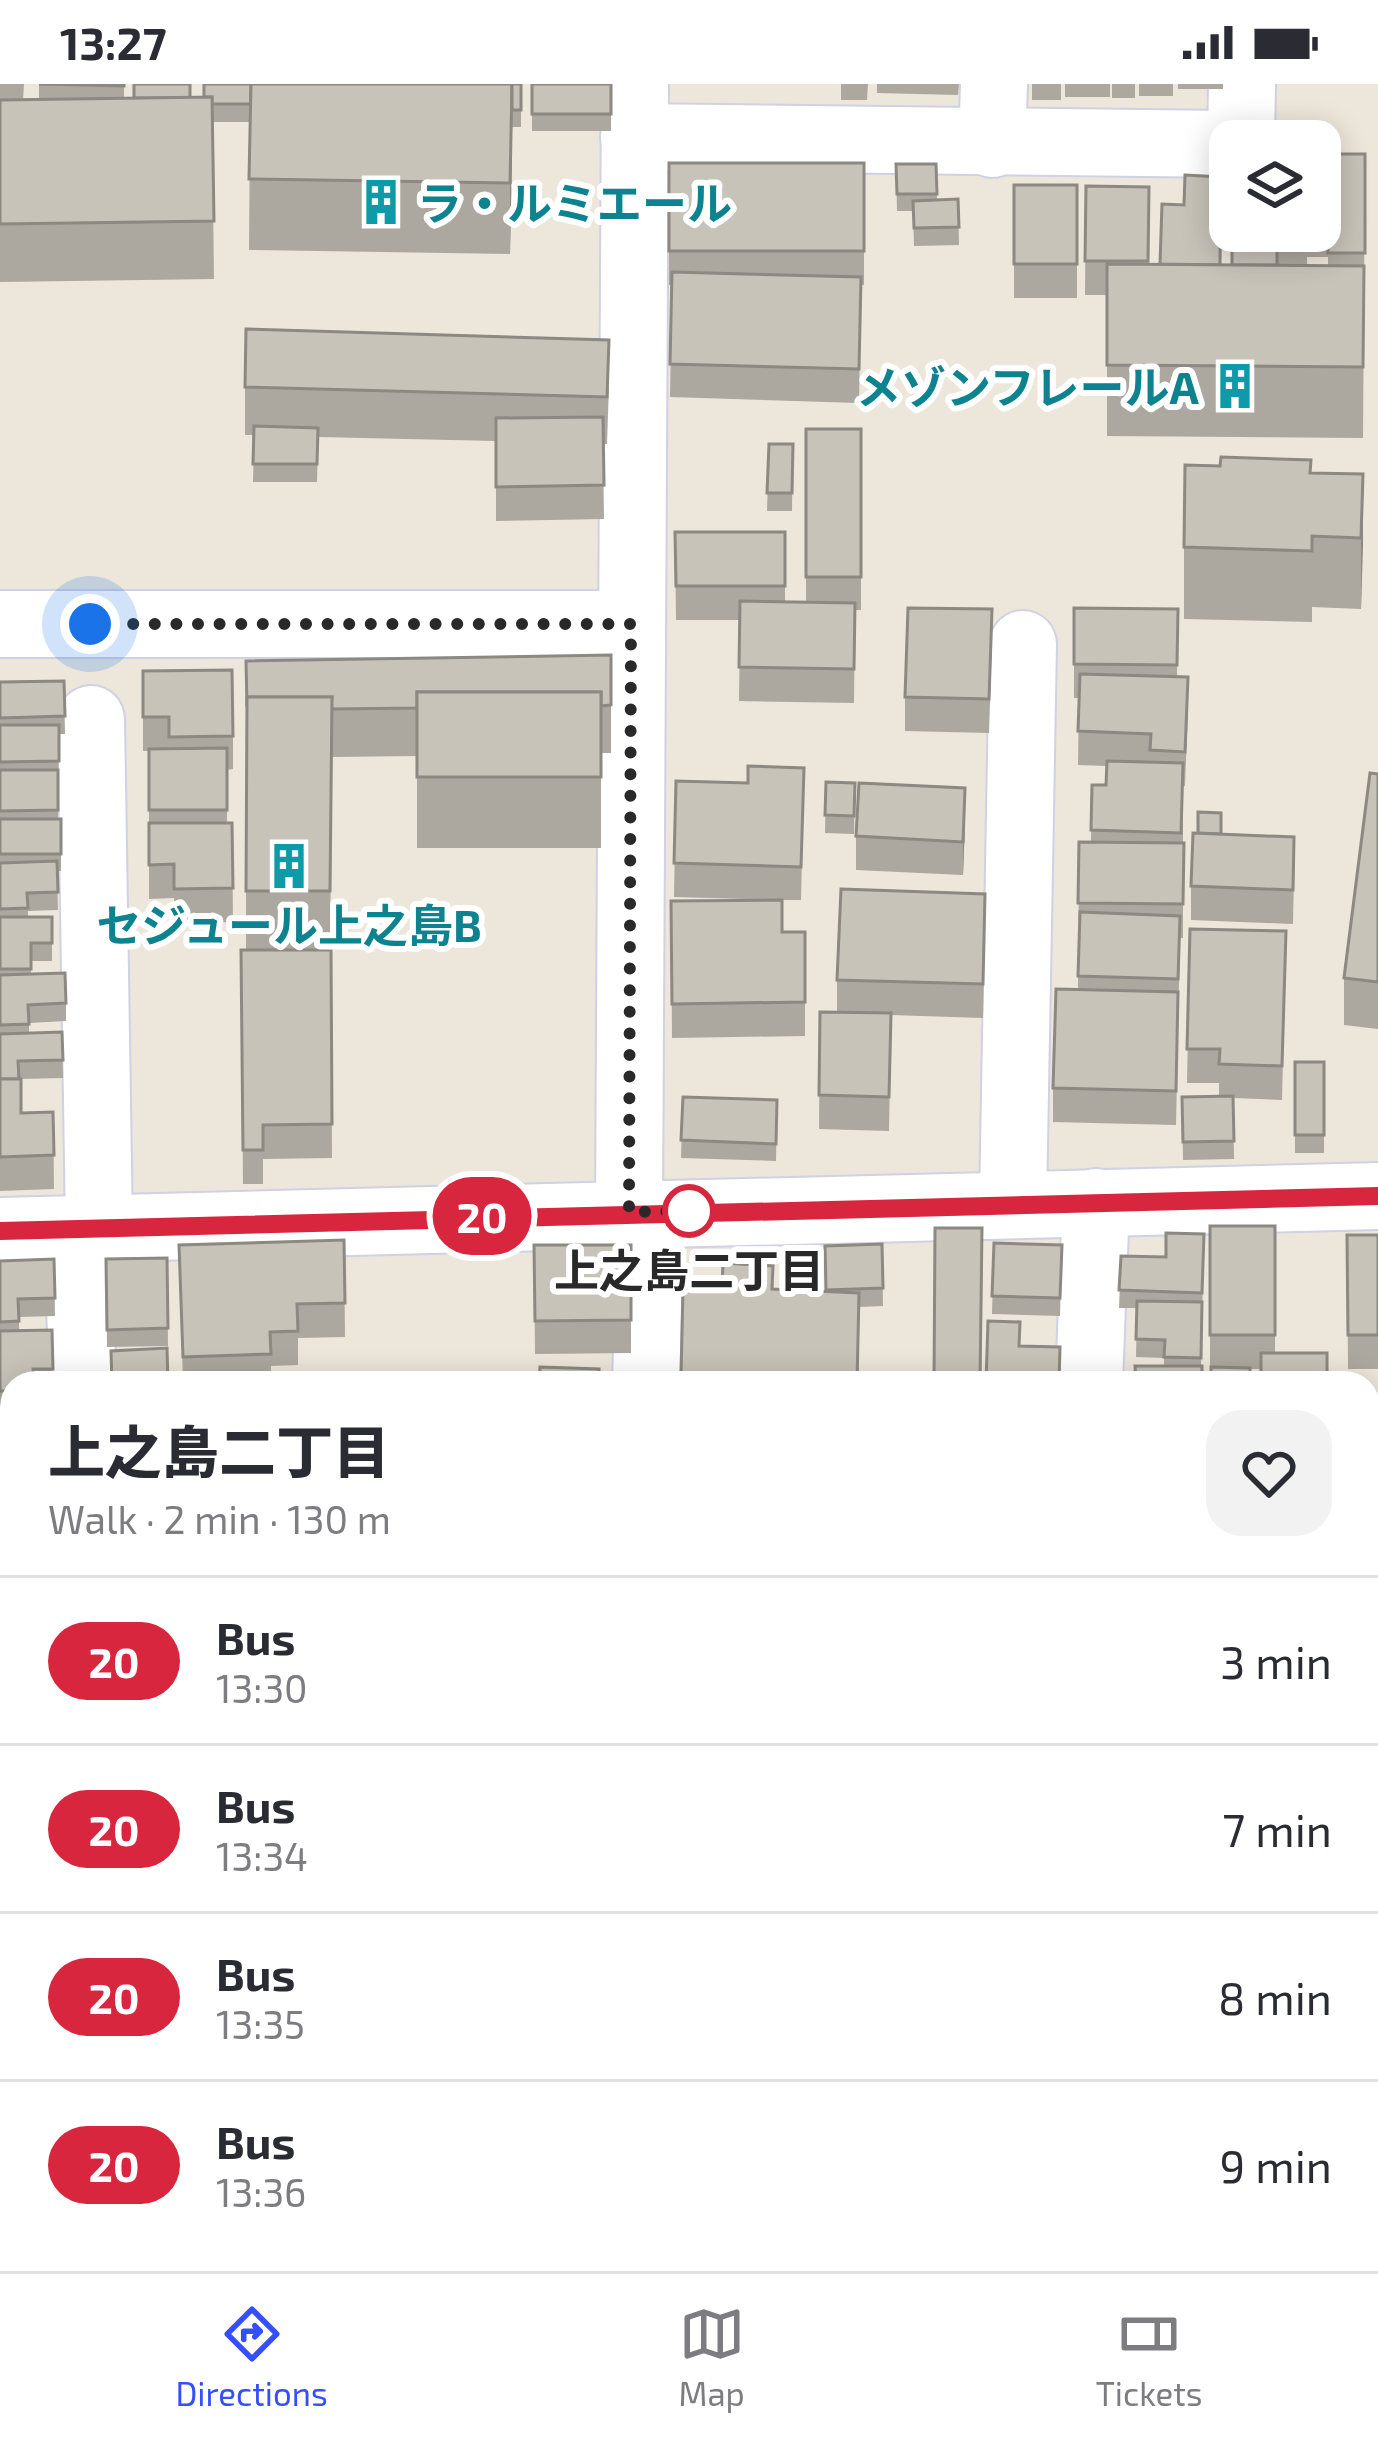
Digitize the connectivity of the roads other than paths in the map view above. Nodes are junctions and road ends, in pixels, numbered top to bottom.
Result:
1 (1242, 84) edge
2 (635, 110) edge
3 (993, 114) edge
4 (1241, 120) edge
5 (1209, 141) edge
6 (0, 624) edge
7 (631, 624) junction
8 (1023, 644) dead end
9 (91, 718) dead end
10 (1378, 1196) edge
11 (1096, 1202) junction
12 (1013, 1204) junction
13 (640, 1212) junction
14 (88, 1228) junction
15 (0, 1231) edge
16 (83, 1371) edge
17 (646, 1371) edge
18 (1089, 1371) edge

1 - 4 street
2 - 3 street
2 - 7 street
3 - 5 street
6 - 7 street
7 - 13 street
8 - 12 street
9 - 14 street
10 - 11 street
11 - 12 street
11 - 18 street
12 - 13 street
13 - 14 street
13 - 17 street
14 - 15 street
14 - 16 street

